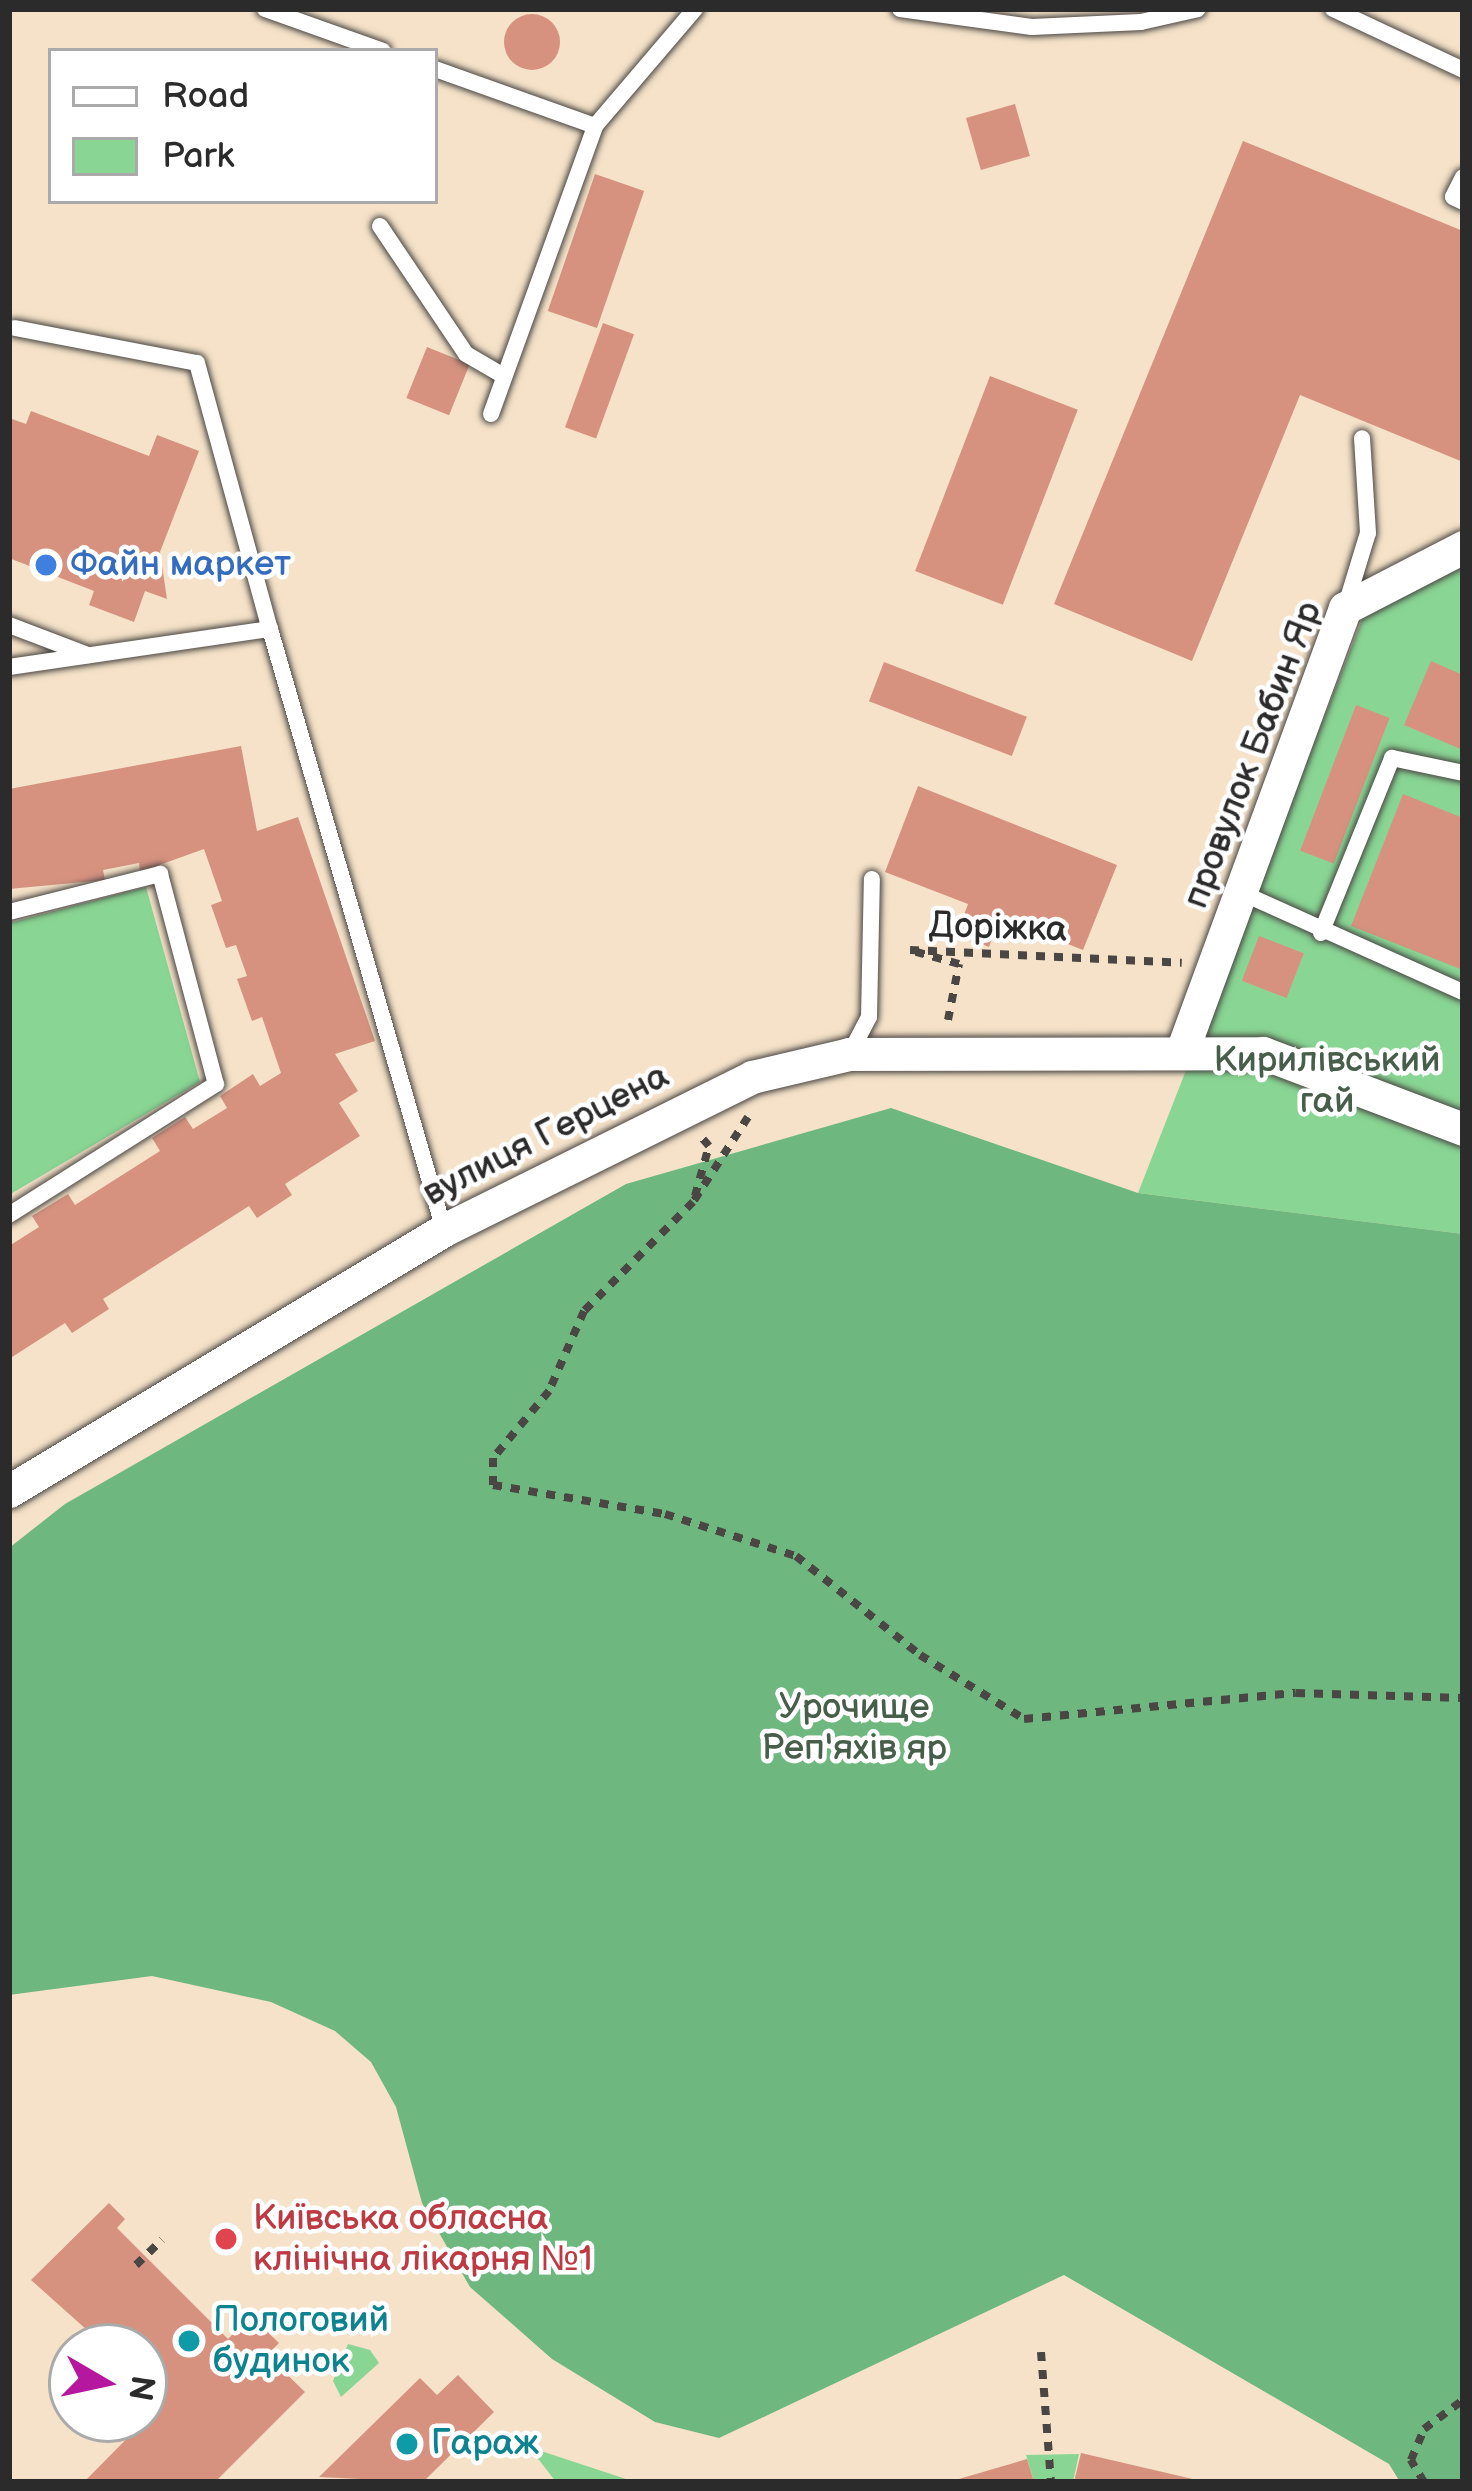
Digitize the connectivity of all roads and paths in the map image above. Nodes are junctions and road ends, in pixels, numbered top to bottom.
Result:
1 (265, 9) edge
2 (695, 9) edge
3 (900, 9) edge
4 (1198, 9) edge
5 (1334, 9) edge
6 (375, 48) edge
7 (438, 70) edge
8 (1463, 70) edge
9 (595, 126) junction
10 (1463, 177) edge
11 (1463, 202) edge
12 (380, 226) dead end
13 (15, 328) dead end
14 (504, 376) junction
15 (490, 414) dead end
16 (1362, 438) dead end
17 (1463, 548) edge
18 (1345, 608) junction
19 (9, 625) edge
20 (270, 628) junction
21 (89, 656) junction
22 (9, 667) edge
23 (1463, 773) edge
24 (872, 879) dead end
25 (1240, 892) junction
26 (9, 912) edge
27 (1321, 933) junction
28 (1214, 964) junction
29 (1463, 992) edge
30 (1182, 1051) junction
31 (940, 1053) junction
32 (849, 1054) junction
33 (752, 1077) junction
34 (678, 1109) junction
35 (1463, 1129) edge
36 (693, 1202) junction
37 (9, 1216) edge
38 (444, 1230) junction
39 (9, 1491) edge
40 (1463, 1698) edge
41 (162, 2240) dead end
42 (136, 2265) dead end
43 (1041, 2352) dead end
44 (1463, 2400) edge
45 (1052, 2482) edge
46 (1424, 2482) edge

1 - 6 lane
2 - 9 lane
3 - 4 lane
5 - 8 lane
7 - 9 lane
9 - 14 lane
10 - 11 lane
12 - 14 lane
13 - 20 lane
14 - 15 lane
16 - 18 lane
17 - 18 street, провулок Бабин Яр
18 - 25 street, провулок Бабин Яр
19 - 21 lane
20 - 21 lane
20 - 38 lane
21 - 22 lane
23 - 27 lane
24 - 32 lane
25 - 27 lane
25 - 28 street, провулок Бабин Яр
26 - 37 lane
27 - 29 lane
28 - 30 street, провулок Бабин Яр
28 - 31 path, Доріжка
30 - 31 street, вулиця Герцена
30 - 35 street, вулиця Герцена
31 - 32 street, вулиця Герцена
32 - 33 street, вулиця Герцена
33 - 34 street, вулиця Герцена
33 - 36 path
34 - 36 path
34 - 38 street, вулиця Герцена
36 - 40 path
38 - 39 street, вулиця Герцена
41 - 42 path
43 - 45 path
44 - 46 path

